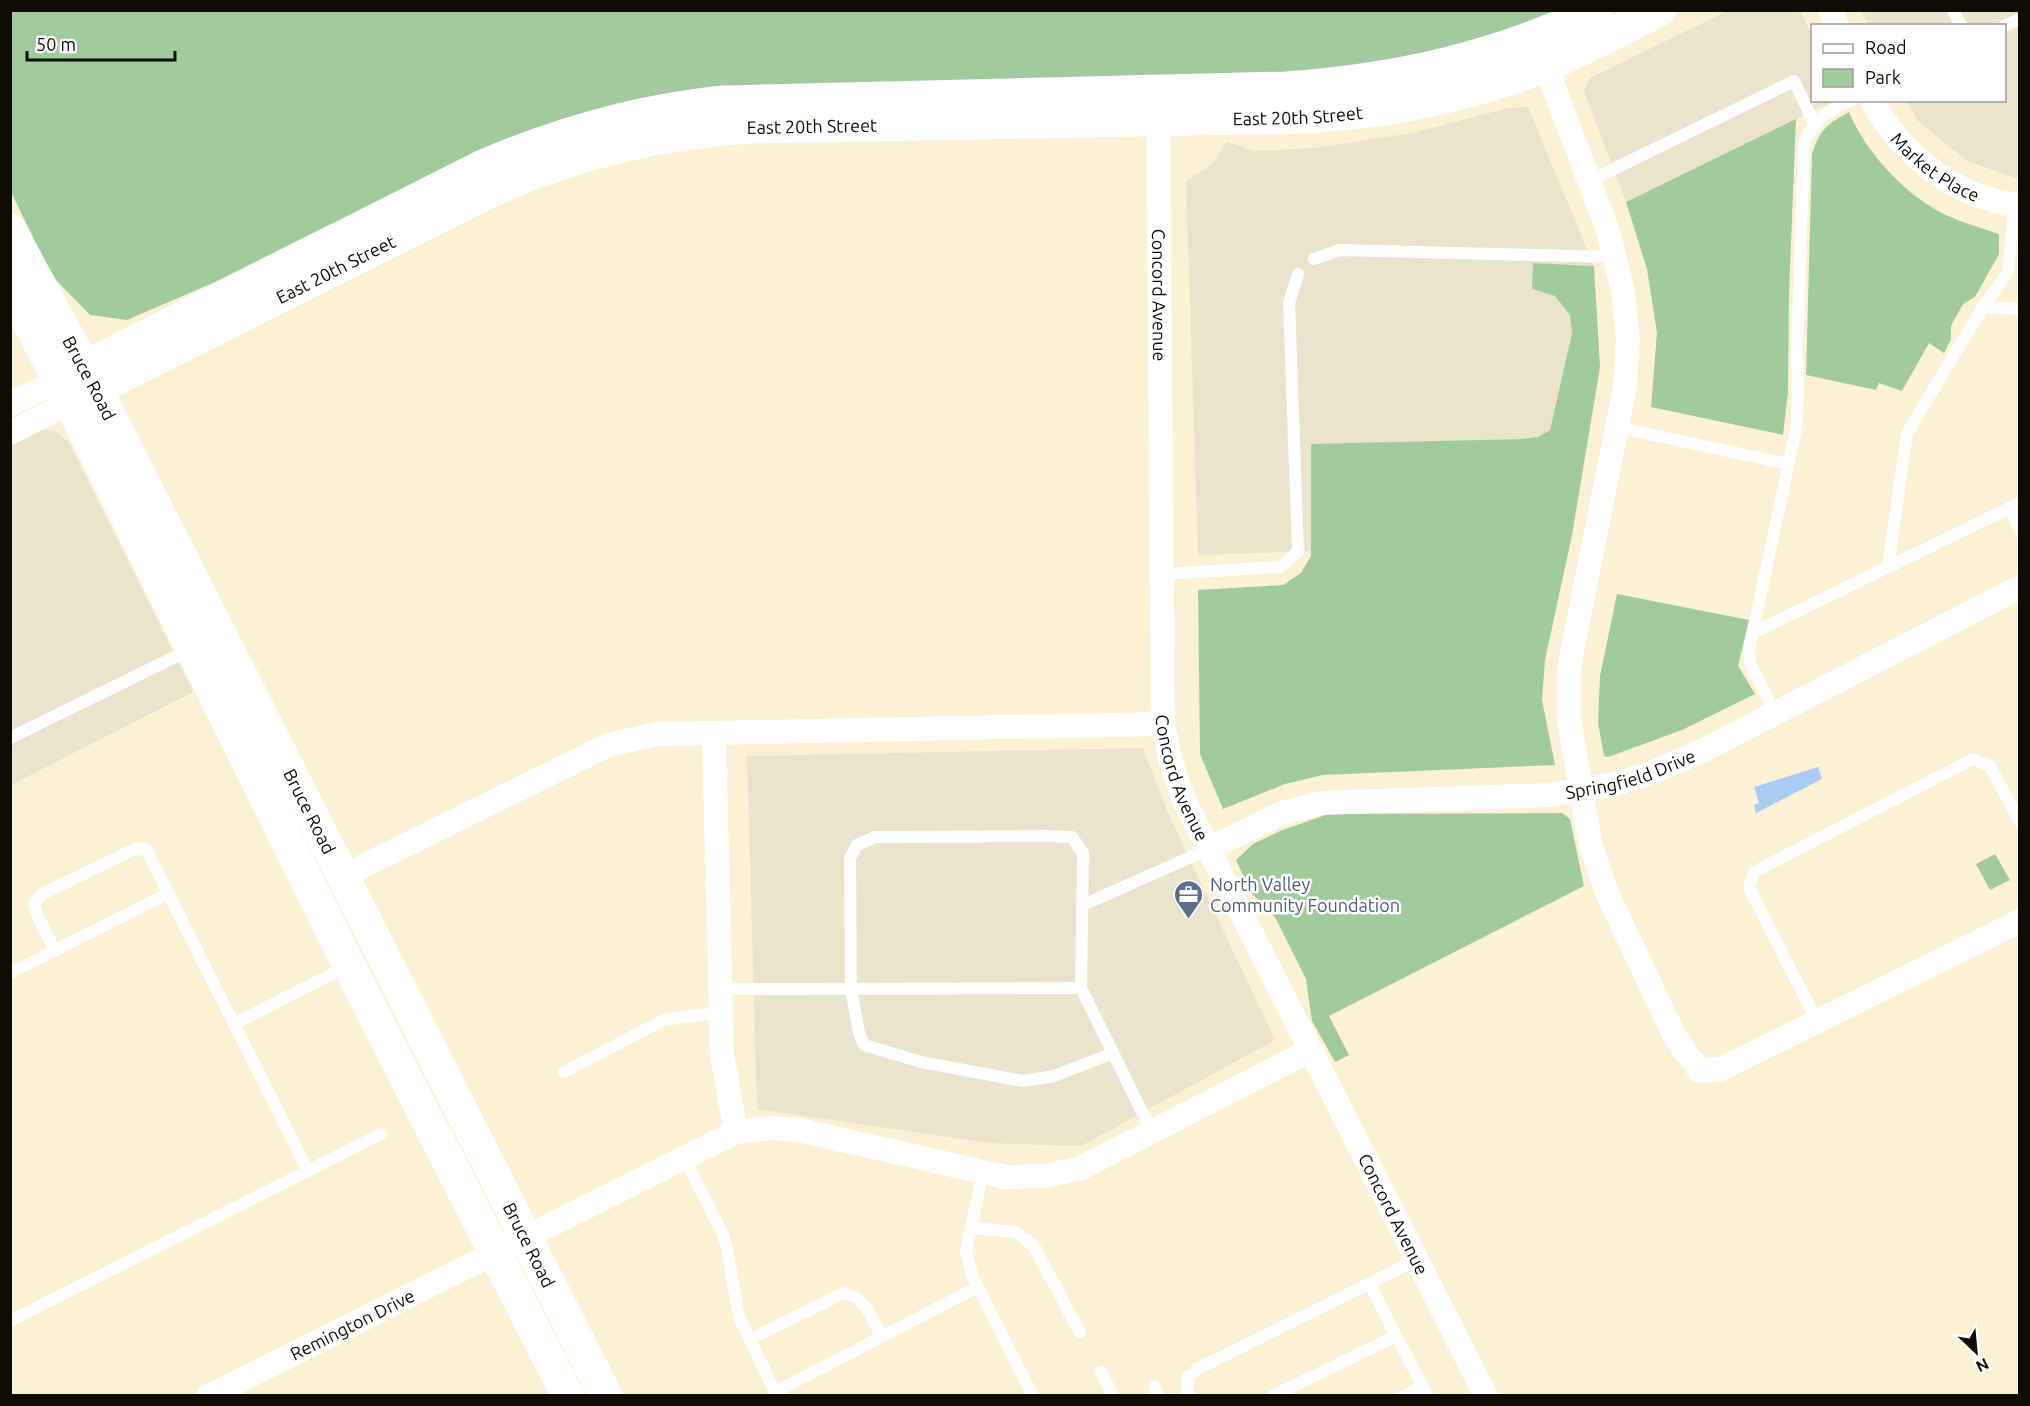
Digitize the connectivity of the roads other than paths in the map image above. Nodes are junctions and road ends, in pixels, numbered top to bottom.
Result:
1 (1596, 10) edge
2 (1660, 10) edge
3 (1830, 10) edge
4 (1953, 10) edge
5 (1836, 24) edge
6 (1960, 24) edge
7 (1540, 51) junction
8 (1847, 102) edge
9 (1873, 102) edge
10 (1158, 105) junction
11 (1814, 123) junction
12 (1589, 181) junction
13 (2017, 205) edge
14 (10, 230) edge
15 (1615, 257) junction
16 (1314, 259) dead end
17 (1298, 274) dead end
18 (10, 286) edge
19 (1983, 307) junction
20 (2019, 309) edge
21 (78, 384) junction
22 (10, 404) edge
23 (1617, 427) junction
24 (10, 433) edge
25 (1788, 464) junction
26 (2014, 506) edge
27 (2019, 530) edge
28 (1888, 567) junction
29 (1162, 574) junction
30 (2019, 587) edge
31 (1753, 633) junction
32 (192, 648) junction
33 (1775, 713) junction
34 (1163, 724) junction
35 (714, 735) junction
36 (10, 738) edge
37 (1580, 791) junction
38 (2019, 822) edge
39 (1209, 849) junction
40 (343, 876) junction
41 (169, 893) junction
42 (1083, 905) junction
43 (2019, 921) edge
44 (55, 951) junction
45 (349, 966) junction
46 (10, 973) edge
47 (1081, 988) junction
48 (851, 989) junction
49 (720, 1001) junction
50 (1817, 1021) junction
51 (234, 1024) junction
52 (1311, 1050) junction
53 (1113, 1053) junction
54 (564, 1072) dead end
55 (736, 1132) junction
56 (1152, 1132) junction
57 (381, 1134) dead end
58 (684, 1158) junction
59 (308, 1171) junction
60 (983, 1172) junction
61 (971, 1228) junction
62 (525, 1237) junction
63 (495, 1251) junction
64 (1417, 1260) junction
65 (1370, 1284) junction
66 (978, 1287) junction
67 (10, 1322) edge
68 (1080, 1333) dead end
69 (1396, 1336) junction
70 (882, 1337) junction
71 (750, 1339) junction
72 (1101, 1372) dead end
73 (1425, 1391) edge
74 (776, 1394) edge
75 (209, 1395) edge
76 (568, 1395) edge
77 (606, 1395) edge
78 (1033, 1395) edge
79 (1113, 1395) edge
80 (1189, 1395) edge
81 (1273, 1395) edge
82 (1403, 1395) edge
83 (1486, 1395) edge

1 - 7 street, East 20th Street
2 - 7 street, East 20th Street
3 - 5 street
4 - 6 lane
7 - 10 street, East 20th Street
7 - 12 street
8 - 11 lane
9 - 13 street, Market Place
10 - 21 street, East 20th Street
10 - 29 street, Concord Avenue
11 - 12 lane
11 - 25 lane
12 - 15 street
13 - 19 lane
14 - 21 street, Bruce Road
15 - 16 lane
15 - 23 street
17 - 29 lane
18 - 21 street, Bruce Road
19 - 20 lane
19 - 28 lane
21 - 22 street, East 20th Street
21 - 24 street, East 20th Street
21 - 32 street, Bruce Road
21 - 40 street, Bruce Road
23 - 25 lane
23 - 37 street
25 - 31 lane
26 - 27 lane
26 - 28 lane
28 - 31 lane
29 - 34 street, Concord Avenue
30 - 33 street, Springfield Drive
31 - 33 lane
32 - 36 lane
32 - 45 street, Bruce Road
33 - 37 street, Springfield Drive
34 - 35 street
34 - 39 street, Concord Avenue
35 - 40 street
35 - 49 street
37 - 39 street, Springfield Drive
37 - 50 street
38 - 50 lane
39 - 42 lane
39 - 52 street, Concord Avenue
40 - 62 street, Bruce Road
41 - 44 lane
41 - 44 lane
41 - 51 lane
42 - 47 lane
42 - 48 lane
43 - 50 street
44 - 46 lane
45 - 51 lane
45 - 63 street, Bruce Road
47 - 48 lane
47 - 53 lane
48 - 49 lane
48 - 53 lane
49 - 54 lane
49 - 55 street
51 - 59 lane
52 - 56 street
52 - 64 street, Concord Avenue
53 - 56 lane
55 - 58 street, Remington Drive
55 - 60 street
56 - 60 street
57 - 59 lane
58 - 62 street, Remington Drive
58 - 71 lane
59 - 67 lane
60 - 61 lane
61 - 66 lane
61 - 68 lane
62 - 63 street, Remington Drive
62 - 77 street, Bruce Road
63 - 75 street, Remington Drive
63 - 76 street, Bruce Road
64 - 65 lane
64 - 83 street, Concord Avenue
65 - 69 lane
65 - 80 lane
66 - 70 lane
66 - 78 lane
69 - 73 lane
69 - 81 lane
70 - 71 lane
70 - 74 lane
71 - 74 lane
72 - 79 lane
73 - 82 lane

